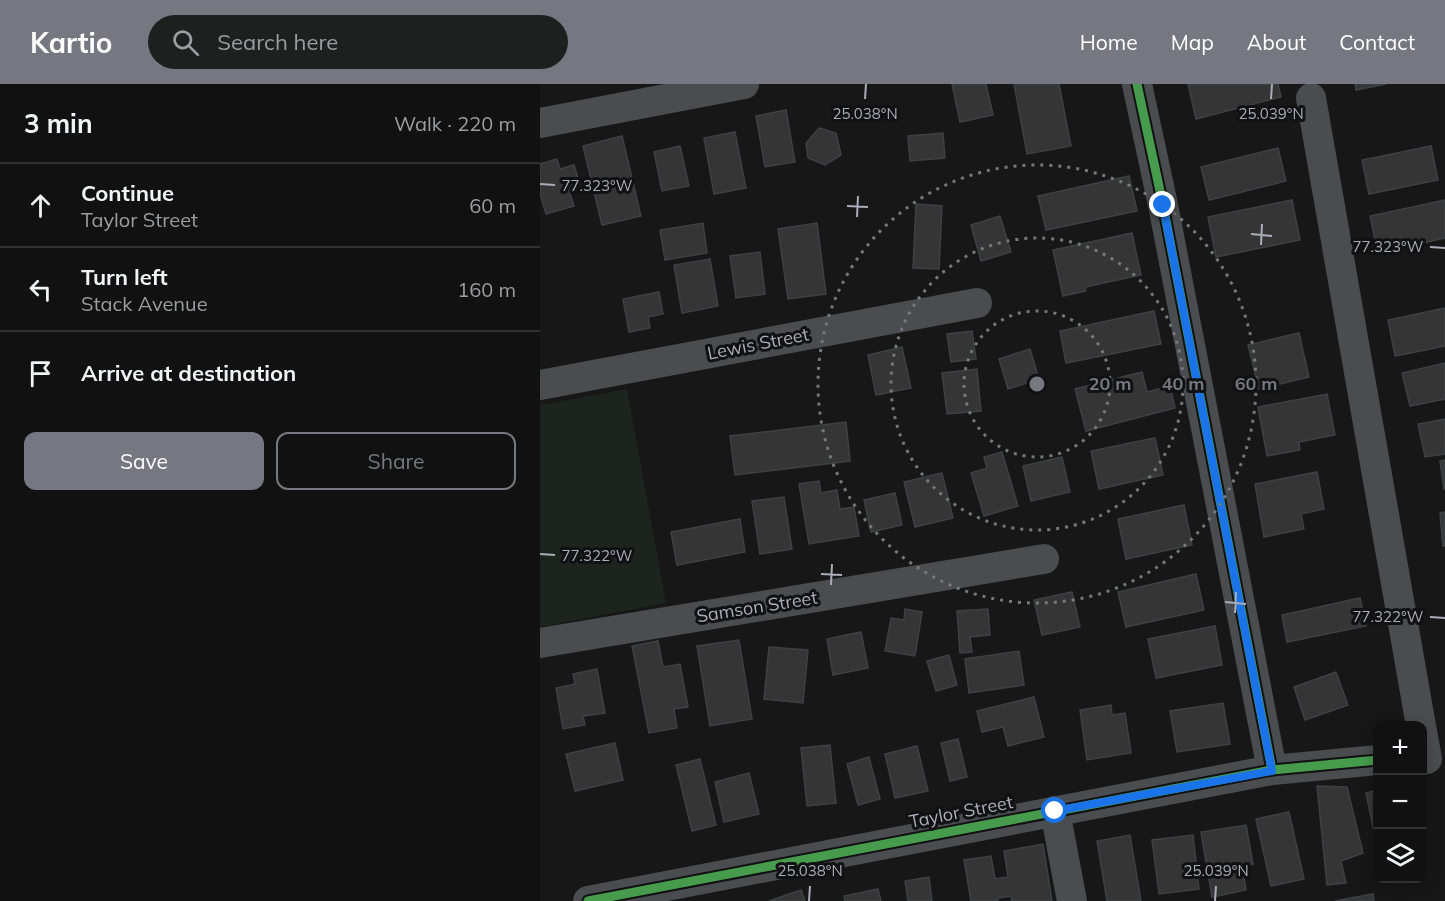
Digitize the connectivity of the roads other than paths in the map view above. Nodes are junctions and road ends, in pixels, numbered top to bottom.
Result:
1 (744, 84) edge
2 (1137, 84) edge
3 (1311, 98) dead end
4 (540, 123) edge
5 (977, 303) dead end
6 (540, 385) edge
7 (1044, 559) dead end
8 (540, 643) edge
9 (1420, 721) edge
10 (1373, 760) edge
11 (1272, 771) junction
12 (1055, 811) junction
13 (588, 901) edge
14 (1072, 901) edge

1 - 4 street
2 - 11 street
3 - 9 street
5 - 6 street, Lewis Street
7 - 8 street, Samson Street
10 - 11 street, Taylor Street
11 - 12 street, Taylor Street
12 - 13 street, Taylor Street
12 - 14 street

